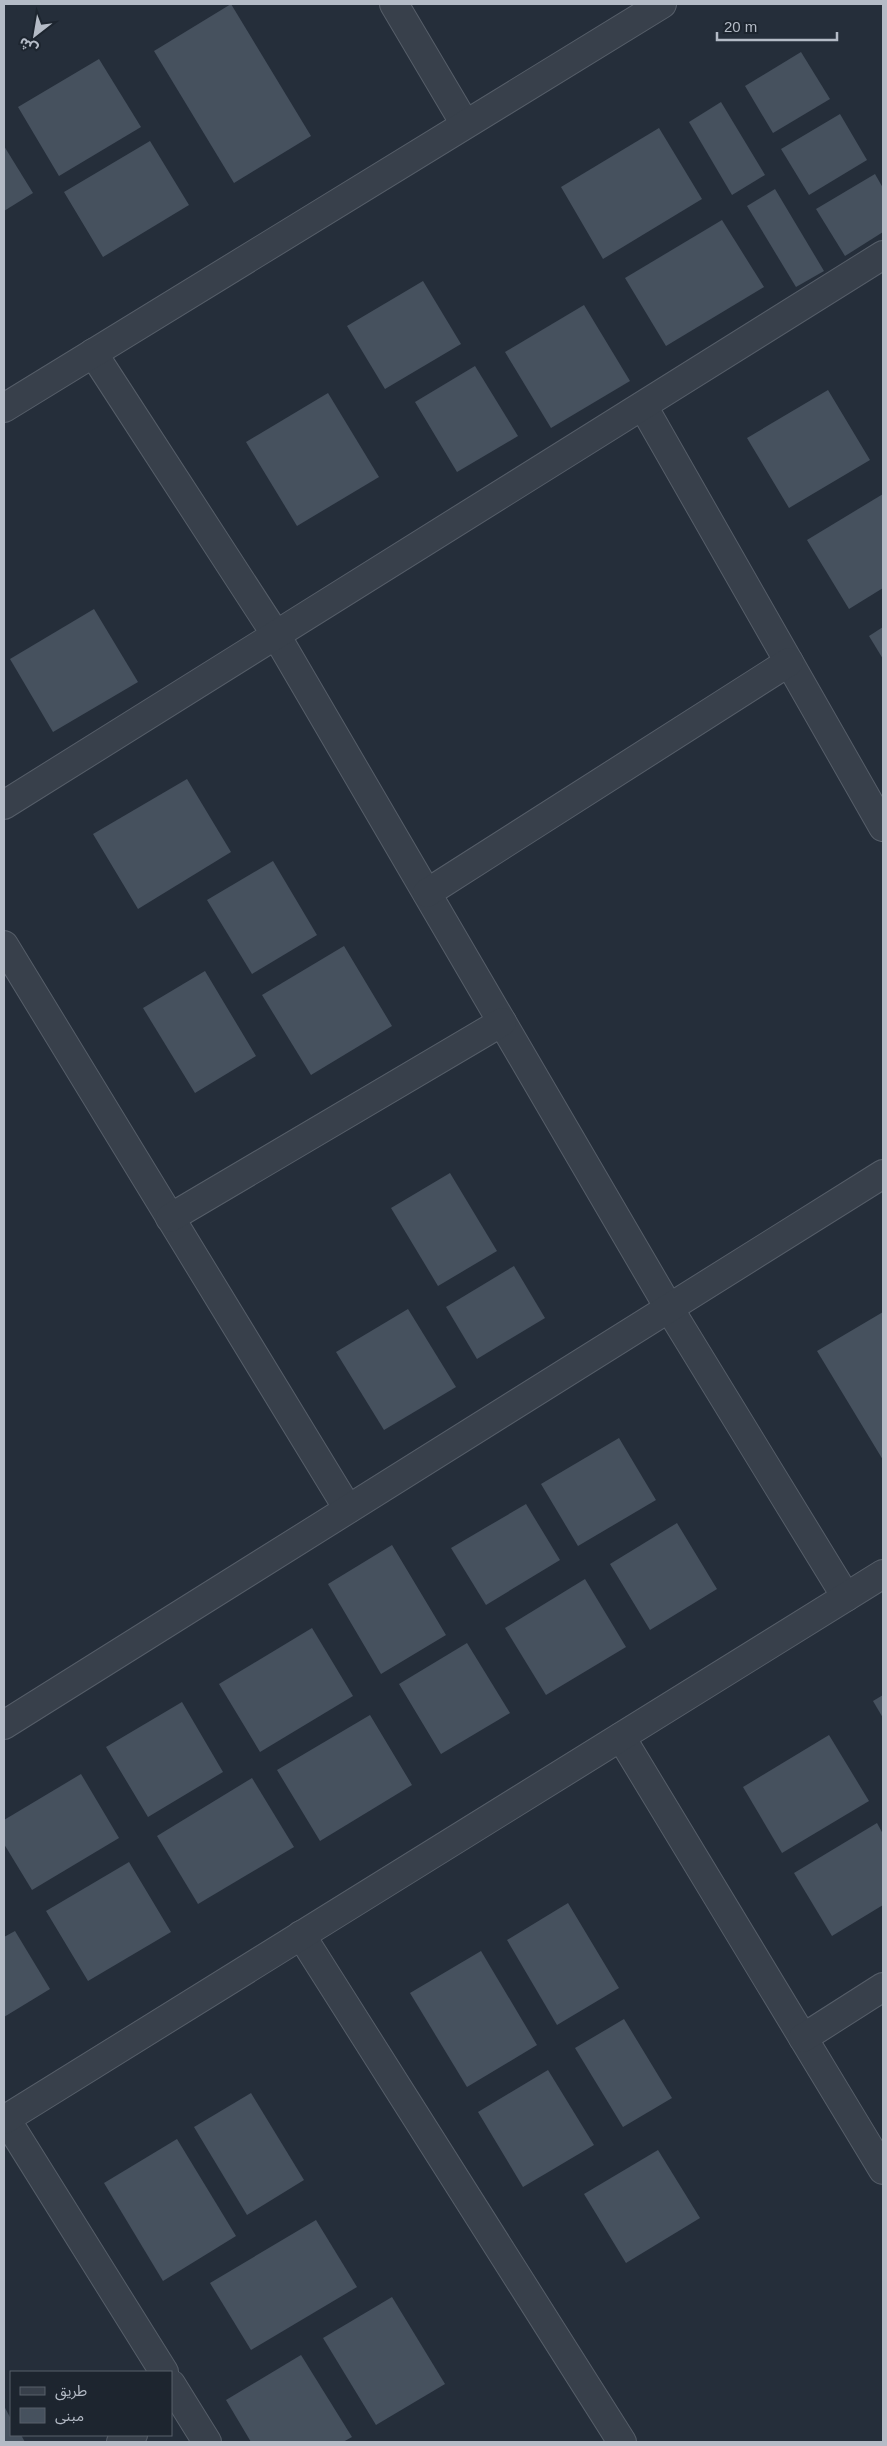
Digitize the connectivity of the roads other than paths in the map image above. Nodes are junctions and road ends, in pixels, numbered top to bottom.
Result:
1 (394, 4) edge
2 (662, 4) edge
3 (465, 124) junction
4 (883, 255) edge
5 (94, 353) junction
6 (643, 406) junction
7 (4, 408) edge
8 (276, 635) junction
9 (789, 662) junction
10 (4, 805) edge
11 (883, 827) edge
12 (427, 893) junction
13 (4, 945) edge
14 (502, 1022) junction
15 (883, 1174) edge
16 (170, 1218) junction
17 (669, 1308) junction
18 (348, 1509) junction
19 (883, 1574) edge
20 (846, 1597) junction
21 (4, 1725) edge
22 (620, 1737) junction
23 (301, 1935) junction
24 (883, 1987) edge
25 (803, 2038) junction
26 (5, 2119) edge
27 (883, 2170) edge
28 (163, 2371) edge
29 (175, 2399) edge
30 (207, 2442) edge
31 (622, 2442) edge

1 - 3 street
2 - 3 street
3 - 5 street
4 - 6 street
5 - 7 street
5 - 8 street
6 - 8 street
6 - 9 street
8 - 10 street
8 - 12 street
9 - 11 street
9 - 12 street
12 - 14 street
13 - 16 street
14 - 16 street
14 - 17 street
15 - 17 street
16 - 18 street
17 - 18 street
17 - 20 street
18 - 21 street
19 - 20 street
20 - 22 street
22 - 23 street
22 - 25 street
23 - 26 street
23 - 31 street
24 - 25 street
25 - 27 street
26 - 28 street
29 - 30 street

